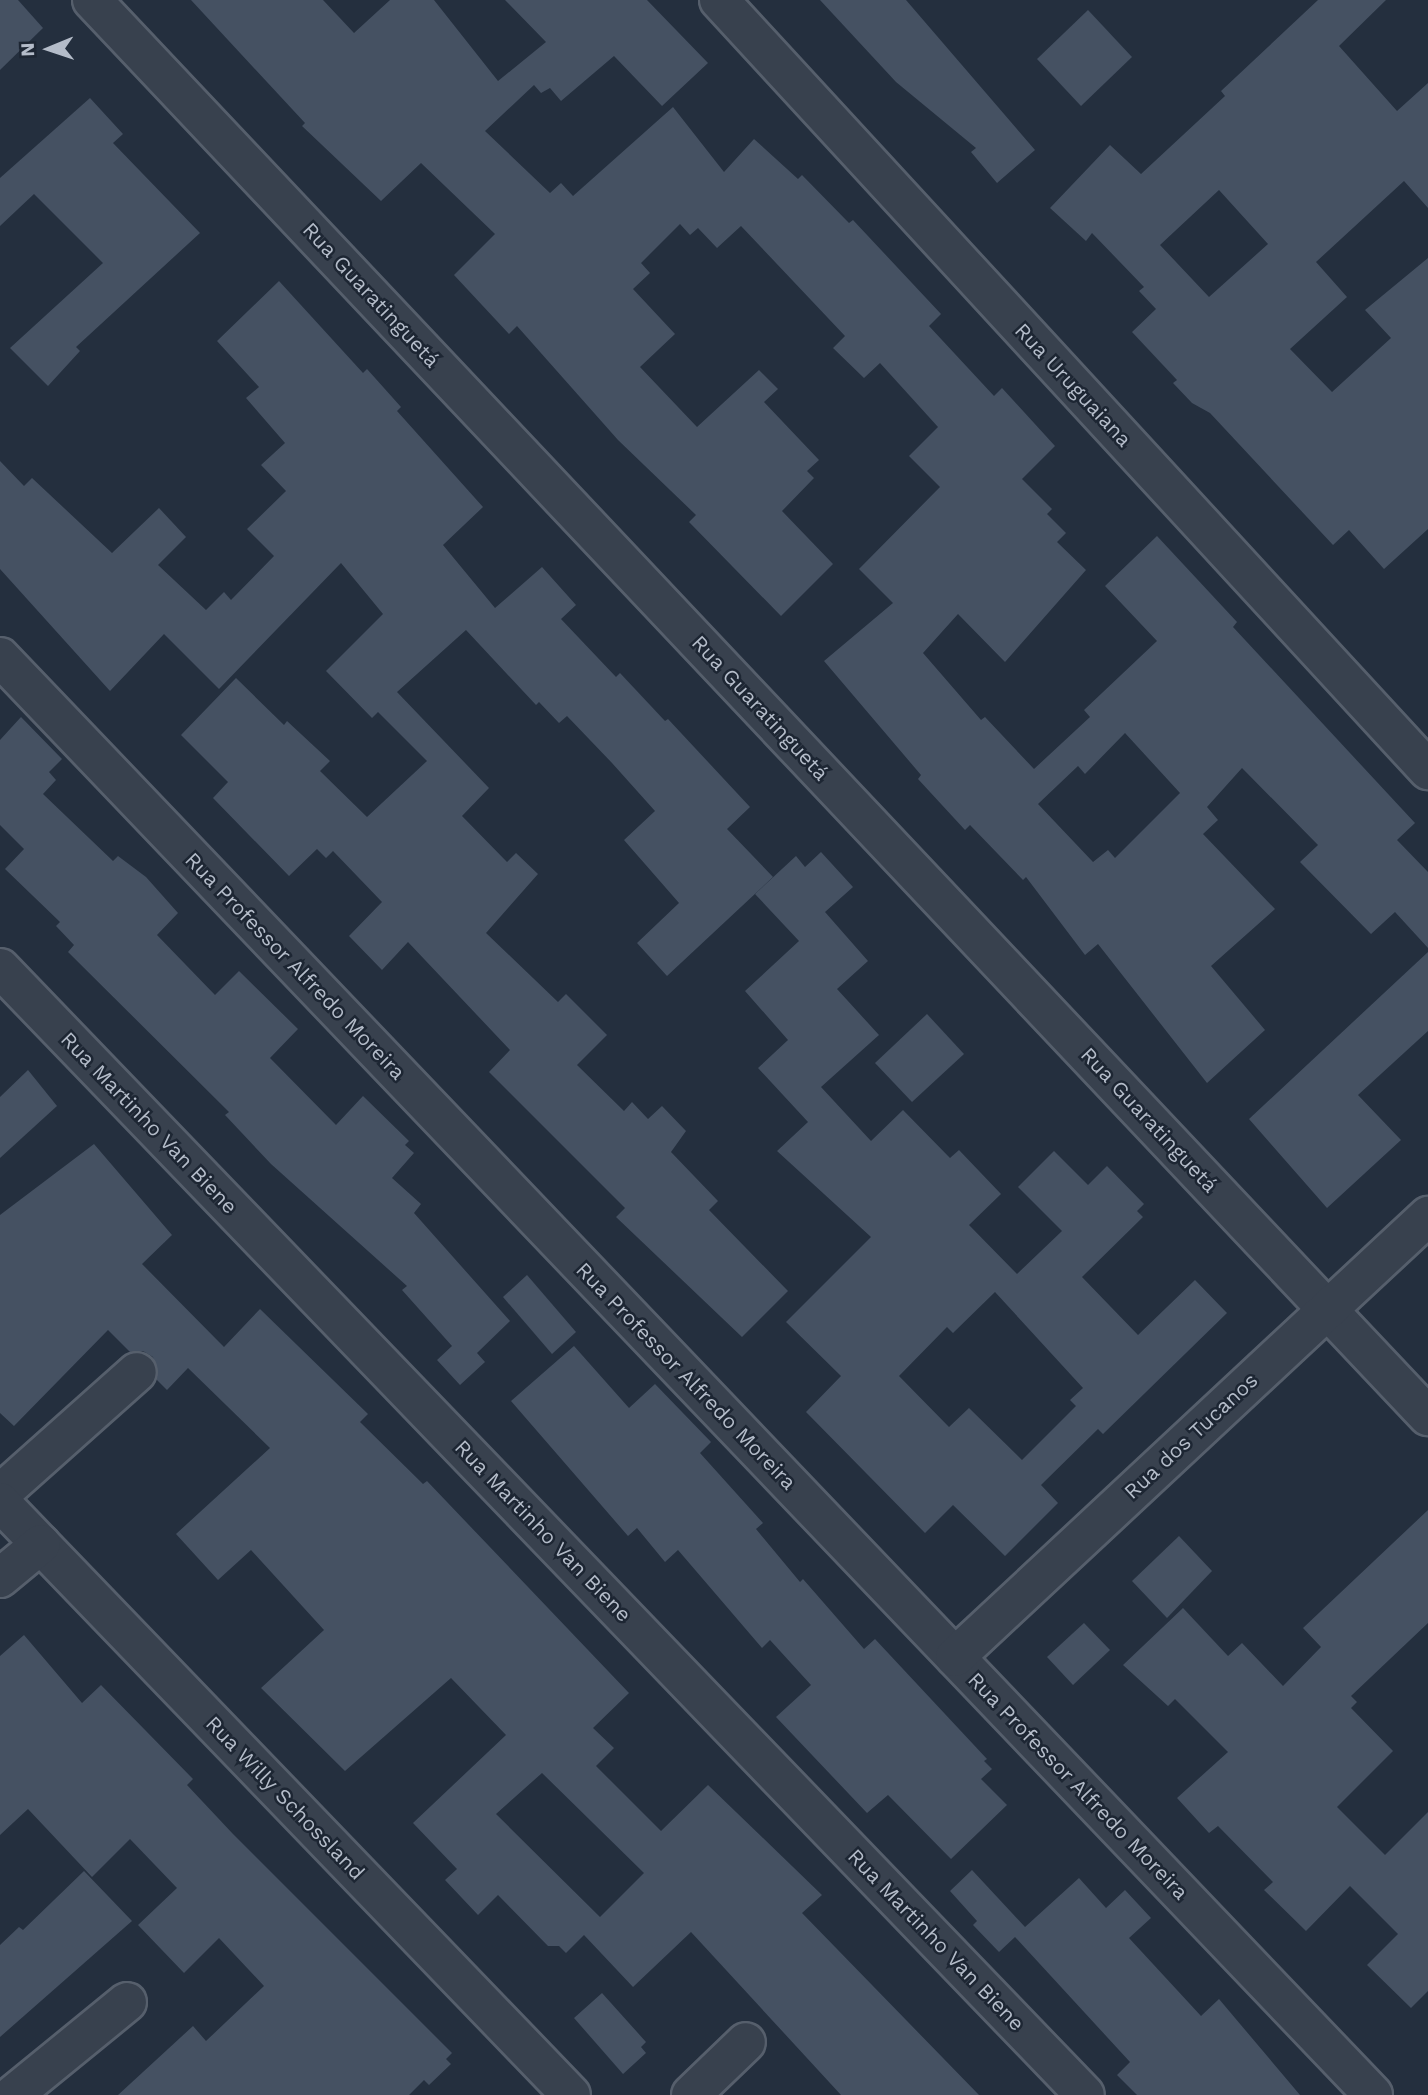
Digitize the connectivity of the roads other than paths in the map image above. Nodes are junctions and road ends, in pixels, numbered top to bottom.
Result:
1 (92, 0) edge
2 (719, 0) edge
3 (0, 657) edge
4 (1428, 770) edge
5 (0, 968) edge
6 (1428, 1216) edge
7 (1328, 1309) junction
8 (136, 1372) dead end
9 (1428, 1416) edge
10 (0, 1494) edge
11 (0, 1502) edge
12 (41, 1544) junction
13 (0, 1578) edge
14 (955, 1657) junction
15 (127, 2002) dead end
16 (746, 2042) dead end
17 (13, 2095) edge
18 (570, 2095) edge
19 (691, 2095) edge
20 (1085, 2095) edge
21 (1373, 2095) edge

1 - 7 street, Rua Guaratinguetá
2 - 4 street, Rua Uruguaiana
3 - 14 street, Rua Professor Alfredo Moreira
5 - 20 street, Rua Martinho Van Biene
6 - 7 street, Rua dos Tucanos
7 - 9 street, Rua Guaratinguetá
7 - 14 street, Rua dos Tucanos
8 - 10 street
11 - 12 street, Rua Willy Schossland
12 - 13 street
12 - 18 street, Rua Willy Schossland
14 - 21 street, Rua Professor Alfredo Moreira
15 - 17 street
16 - 19 street

